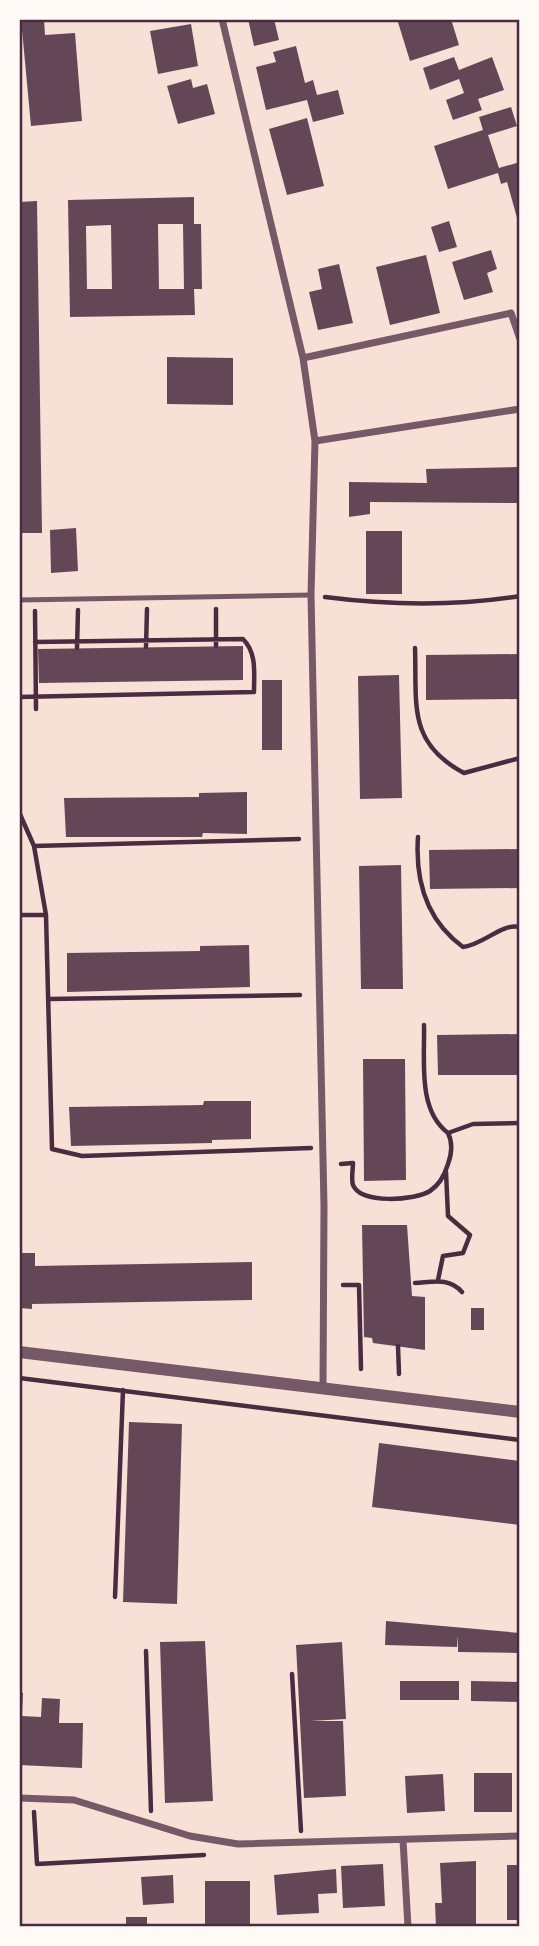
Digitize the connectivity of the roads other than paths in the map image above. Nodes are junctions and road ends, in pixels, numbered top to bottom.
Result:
1 (222, 19) edge
2 (520, 339) edge
3 (303, 358) junction
4 (520, 409) edge
5 (315, 441) junction
6 (311, 595) junction
7 (19, 600) edge
8 (19, 1353) edge
9 (323, 1388) junction
10 (520, 1412) edge
11 (19, 1798) edge
12 (520, 1836) edge
13 (403, 1840) junction
14 (408, 1927) edge

1 - 3 street
2 - 3 street
3 - 5 street
4 - 5 street
5 - 6 street
6 - 7 lane
6 - 9 street
8 - 9 street
9 - 10 street
11 - 13 street
12 - 13 street
13 - 14 street

